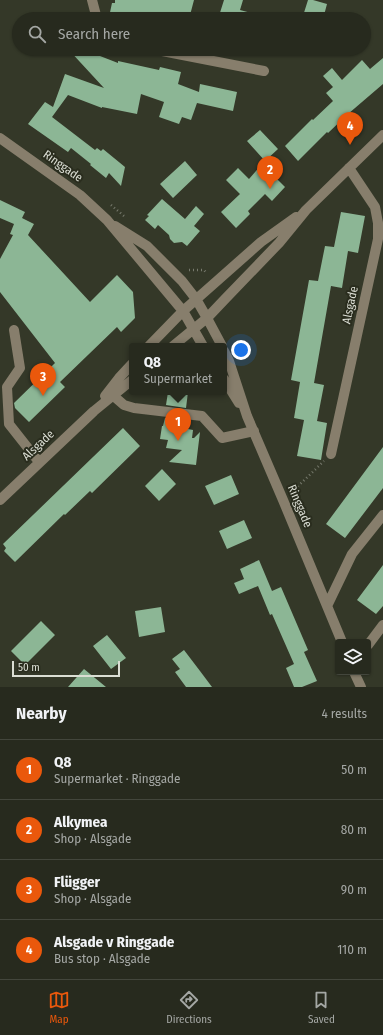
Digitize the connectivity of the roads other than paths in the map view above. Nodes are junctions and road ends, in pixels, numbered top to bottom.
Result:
1 (92, 0) edge
2 (95, 12) edge
3 (188, 56) edge
4 (264, 71) dead end
5 (383, 135) edge
6 (0, 138) edge
7 (349, 168) junction
8 (306, 210) junction
9 (107, 220) junction
10 (196, 299) junction
11 (183, 312) junction
12 (207, 318) junction
13 (14, 330) dead end
14 (193, 330) junction
15 (152, 343) edge
16 (178, 343) edge
17 (201, 343) edge
18 (220, 343) edge
19 (227, 357) edge
20 (129, 368) edge
21 (129, 382) edge
22 (227, 384) edge
23 (111, 393) junction
24 (247, 416) junction
25 (254, 431) junction
26 (331, 454) road end
27 (39, 462) junction
28 (0, 500) edge
29 (383, 515) edge
30 (327, 606) junction
31 (383, 625) edge
32 (341, 639) edge
33 (371, 642) edge
34 (355, 675) edge
35 (361, 687) edge

1 - 2 street
3 - 4 street
5 - 7 street
6 - 9 street, Ringgade
7 - 8 street
7 - 26 street, Alsgade
8 - 10 street
8 - 12 street
9 - 10 street, Ringgade
9 - 11 street, Ringgade
10 - 11 street
10 - 12 street, Ringgade
11 - 14 street, Ringgade
11 - 15 street
12 - 14 street
12 - 18 street, Ringgade
13 - 27 street
14 - 16 street
14 - 17 street, Ringgade
19 - 24 street, Ringgade
20 - 23 street, Alsgade
21 - 23 street, Alsgade
22 - 24 street, Ringgade
23 - 25 street
23 - 27 street, Alsgade
24 - 25 street, Ringgade
25 - 30 street, Ringgade
27 - 28 street, Alsgade
29 - 30 street
30 - 32 street, Ringgade
31 - 33 street
34 - 35 street

